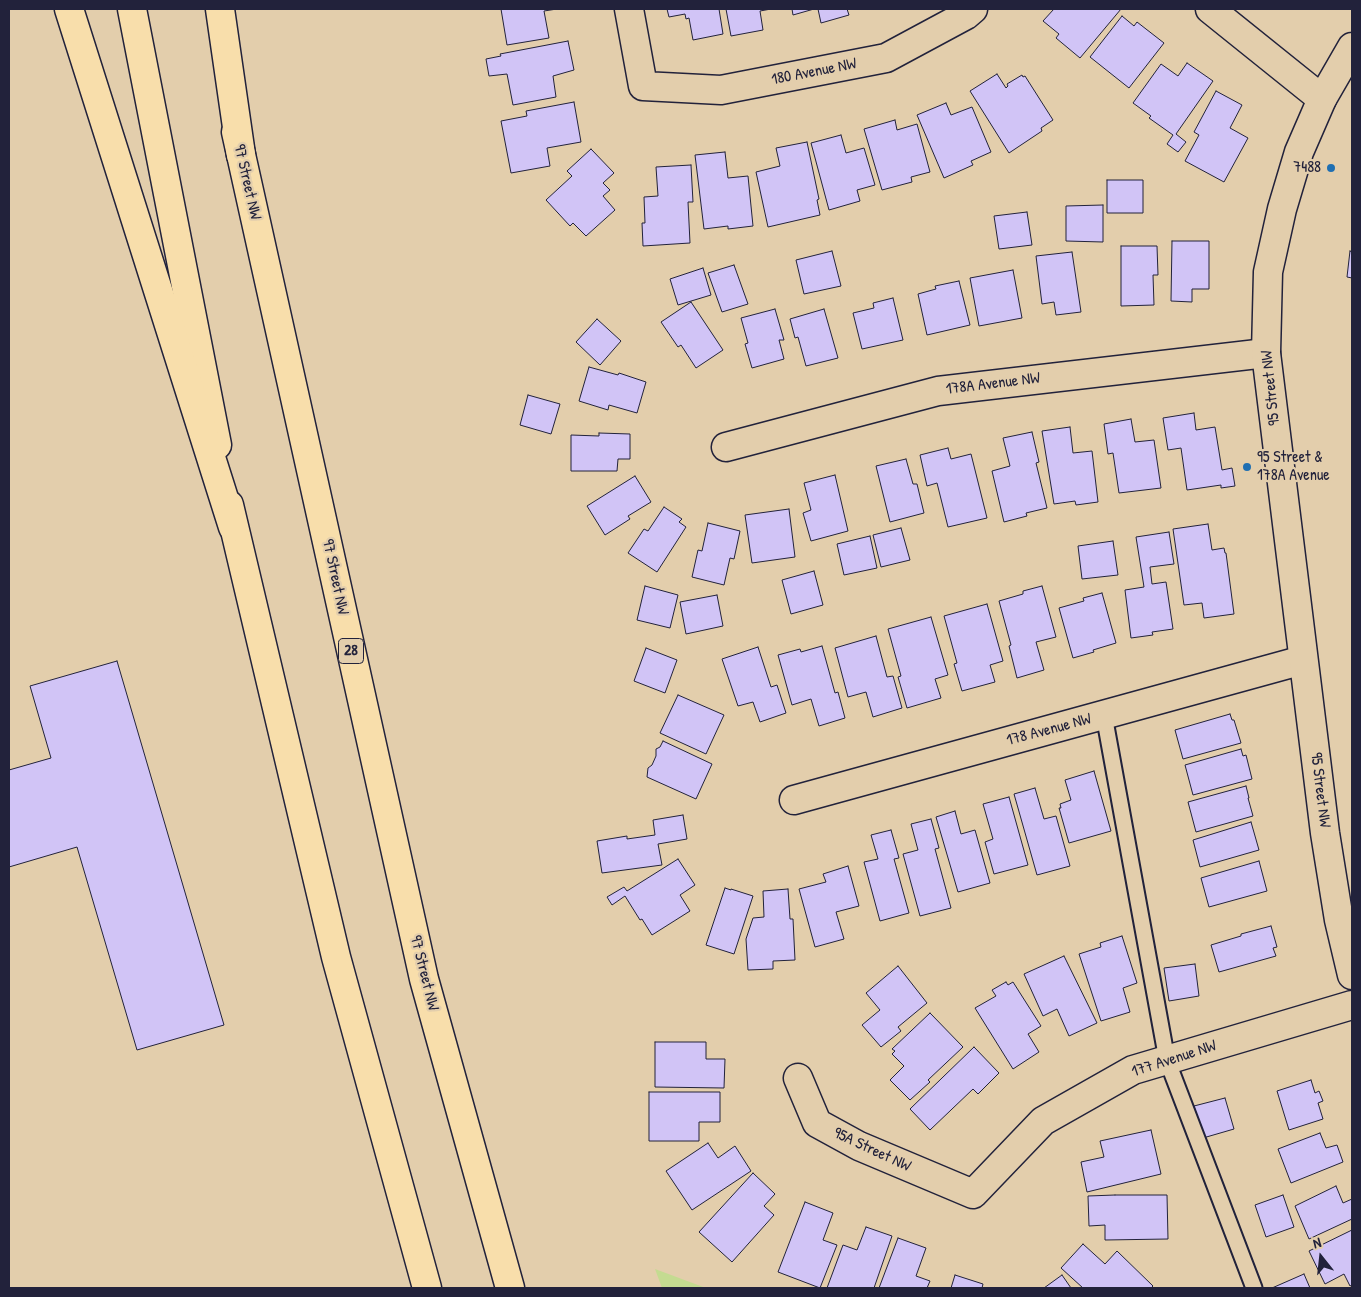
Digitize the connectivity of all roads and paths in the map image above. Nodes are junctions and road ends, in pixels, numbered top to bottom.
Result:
1 (69, 9) edge
2 (132, 9) edge
3 (208, 9) edge
4 (220, 9) edge
5 (629, 9) edge
6 (973, 9) edge
7 (1210, 9) edge
8 (1352, 47) edge
9 (1322, 99) junction
10 (241, 155) junction
11 (1266, 353) junction
12 (726, 447) dead end
13 (233, 527) junction
14 (1303, 660) junction
15 (1104, 715) junction
16 (794, 800) dead end
17 (1352, 975) edge
18 (1352, 1005) edge
19 (1167, 1060) junction
20 (798, 1078) dead end
21 (973, 1194) joint
22 (427, 1288) edge
23 (510, 1288) edge
24 (1254, 1288) edge

1 - 13 main road
2 - 13 main road
3 - 10 main road, 97 Street NW / 28
4 - 10 main road
5 - 6 street, 180 Avenue NW
7 - 9 street
8 - 9 street, 95 Street NW
9 - 11 street, 95 Street NW
10 - 23 main road, 97 Street NW / 28
11 - 12 street, 178A Avenue NW
11 - 14 street, 95 Street NW
13 - 22 main road
14 - 15 street, 178 Avenue NW
14 - 17 street, 95 Street NW
15 - 16 street, 178 Avenue NW
15 - 19 lane
18 - 19 street, 177 Avenue NW
19 - 21 street, 177 Avenue NW
19 - 24 lane
20 - 21 street, 95A Street NW

